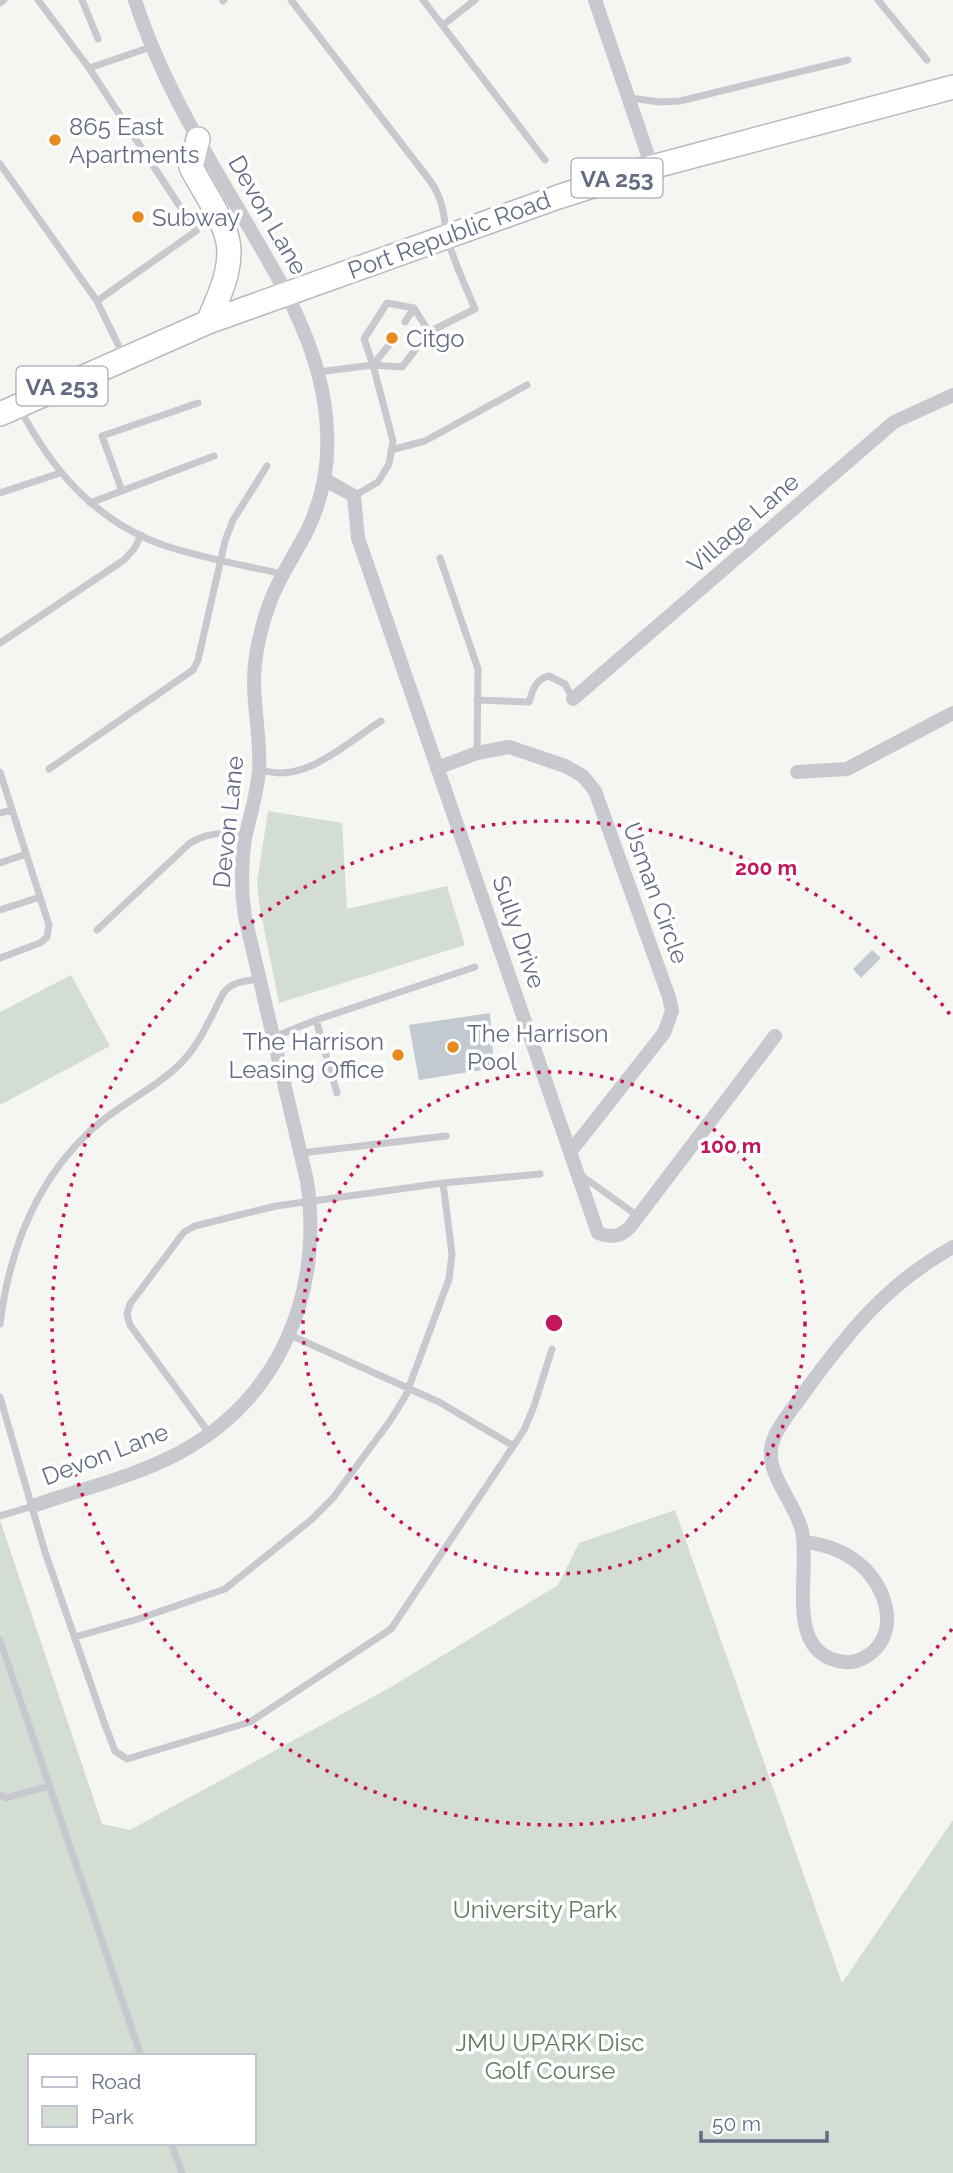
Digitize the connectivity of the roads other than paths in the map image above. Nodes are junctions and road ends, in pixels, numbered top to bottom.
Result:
1 (38, 0) edge
2 (82, 0) edge
3 (135, 0) edge
4 (291, 0) edge
5 (423, 0) edge
6 (475, 0) edge
7 (595, 0) edge
8 (878, 0) edge
9 (443, 26) junction
10 (97, 39) dead end
11 (151, 47) junction
12 (848, 60) dead end
13 (927, 60) dead end
14 (89, 68) junction
15 (953, 87) edge
16 (630, 98) junction
17 (198, 139) junction
18 (545, 160) dead end
19 (0, 164) edge
20 (652, 167) junction
21 (447, 236) junction
22 (288, 293) junction
23 (97, 302) junction
24 (414, 308) junction
25 (208, 322) junction
26 (405, 322) dead end
27 (429, 332) junction
28 (389, 345) dead end
29 (124, 358) junction
30 (373, 365) junction
31 (318, 372) junction
32 (527, 385) dead end
33 (953, 395) edge
34 (198, 403) dead end
35 (9, 410) edge
36 (391, 450) junction
37 (214, 456) dead end
38 (267, 466) dead end
39 (60, 473) junction
40 (324, 479) junction
41 (122, 491) junction
42 (0, 493) edge
43 (354, 496) junction
44 (90, 503) junction
45 (141, 536) junction
46 (440, 558) dead end
47 (220, 559) junction
48 (283, 574) junction
49 (0, 643) edge
50 (573, 699) joint
51 (477, 700) junction
52 (953, 713) edge
53 (381, 721) dead end
54 (477, 753) junction
55 (437, 768) junction
56 (49, 769) dead end
57 (259, 769) junction
58 (0, 772) edge
59 (797, 772) dead end
60 (12, 810) junction
61 (0, 813) edge
62 (245, 838) junction
63 (26, 854) junction
64 (0, 863) edge
65 (40, 897) junction
66 (0, 910) edge
67 (97, 930) dead end
68 (0, 958) edge
69 (475, 967) dead end
70 (259, 979) junction
71 (316, 1020) junction
72 (775, 1035) dead end
73 (273, 1037) junction
74 (337, 1093) dead end
75 (446, 1136) dead end
76 (571, 1151) junction
77 (301, 1153) junction
78 (540, 1174) dead end
79 (579, 1174) junction
80 (443, 1183) junction
81 (310, 1201) junction
82 (638, 1216) junction
83 (953, 1247) edge
84 (0, 1324) edge
85 (290, 1335) junction
86 (552, 1349) dead end
87 (409, 1388) junction
88 (0, 1397) edge
89 (209, 1433) junction
90 (512, 1445) junction
91 (33, 1506) junction
92 (0, 1516) edge
93 (804, 1542) junction
94 (75, 1637) junction
95 (0, 1640) edge
96 (49, 1786) junction
97 (0, 1796) edge
98 (140, 2054) edge
99 (172, 2145) edge
100 (182, 2173) edge

1 - 14 lane
2 - 10 lane
3 - 11 street, Devon Lane
4 - 21 lane
5 - 9 lane
6 - 9 lane
7 - 16 street
8 - 13 lane
9 - 18 lane
11 - 14 lane
11 - 17 street, Devon Lane
12 - 16 lane
14 - 23 lane
15 - 20 main road, Port Republic Road / VA 253
16 - 20 street
17 - 22 street, Devon Lane
17 - 25 main road
19 - 23 lane
20 - 21 main road, Port Republic Road / VA 253
21 - 22 main road, Port Republic Road / VA 253
21 - 27 lane
22 - 25 main road, Port Republic Road / VA 253
22 - 31 street, Devon Lane
23 - 29 lane
24 - 26 lane
24 - 27 lane
24 - 30 lane
25 - 29 main road, Port Republic Road / VA 253
27 - 30 lane
28 - 30 lane
29 - 35 main road, Port Republic Road / VA 253
30 - 31 lane
30 - 36 lane
31 - 40 street, Devon Lane
32 - 36 lane
33 - 50 street, Village Lane
34 - 41 lane
35 - 39 lane
36 - 43 lane
37 - 41 lane
38 - 47 lane
39 - 42 lane
39 - 44 lane
40 - 43 street
40 - 48 street, Devon Lane
41 - 44 lane
43 - 55 street, Sully Drive
44 - 45 lane
45 - 47 lane
45 - 49 lane
46 - 51 lane
47 - 48 lane
47 - 56 lane
48 - 57 street, Devon Lane
50 - 51 lane
51 - 54 lane
52 - 59 street
53 - 57 lane
54 - 55 street, Usman Circle
54 - 76 street, Usman Circle
55 - 76 street, Sully Drive
57 - 62 street, Devon Lane
58 - 60 lane
60 - 61 lane
60 - 63 lane
62 - 67 lane
62 - 70 street, Devon Lane
63 - 64 lane
63 - 65 lane
65 - 66 lane
65 - 68 lane
69 - 71 lane
70 - 73 street, Devon Lane
70 - 84 lane
71 - 73 lane
71 - 74 lane
72 - 82 street, Sully Drive
73 - 77 street, Devon Lane
75 - 77 lane
76 - 79 street, Sully Drive
77 - 81 street, Devon Lane
78 - 80 lane
79 - 82 lane
79 - 82 street, Sully Drive
80 - 81 lane
80 - 87 lane
81 - 85 street, Devon Lane
81 - 89 lane
83 - 93 street
85 - 87 lane
85 - 89 street, Devon Lane
86 - 90 lane
87 - 90 lane
87 - 94 lane
88 - 91 lane
89 - 91 street, Devon Lane
90 - 94 lane
91 - 92 lane
91 - 94 lane
93 - 93 street
95 - 96 lane
96 - 97 lane
96 - 98 lane
99 - 100 lane

